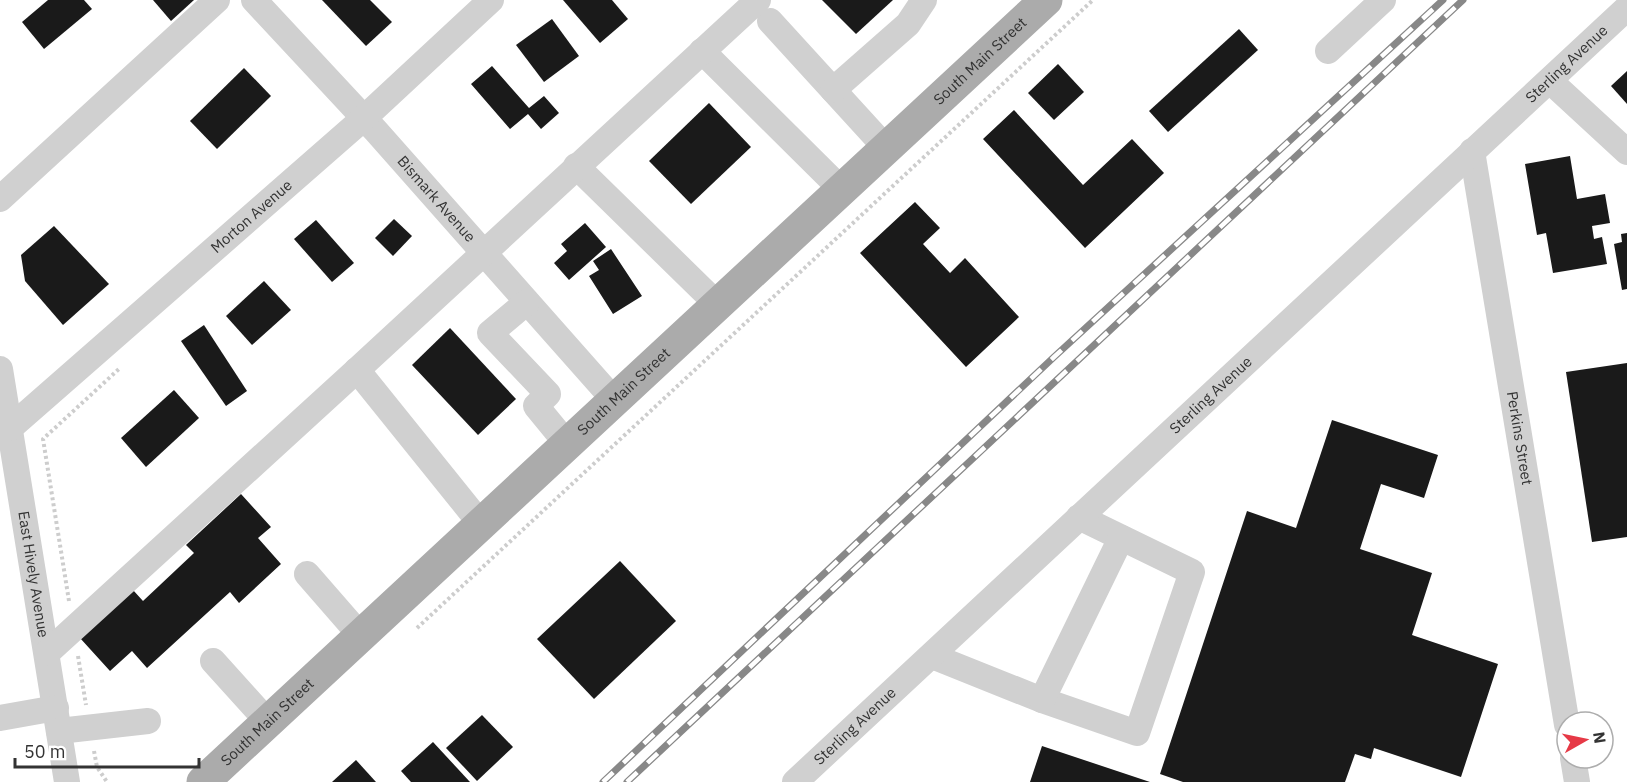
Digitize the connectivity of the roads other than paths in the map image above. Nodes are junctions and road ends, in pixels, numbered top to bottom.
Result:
1 (217, 0) edge
2 (255, 0) edge
3 (491, 0) edge
4 (924, 0) edge
5 (1046, 0) edge
6 (1383, 0) edge
7 (1627, 8) edge
8 (764, 10) edge
9 (702, 51) junction
10 (1328, 51) dead end
11 (1550, 81) junction
12 (833, 90) junction
13 (364, 118) junction
14 (886, 148) junction
15 (1472, 151) junction
16 (1627, 152) edge
17 (576, 166) junction
18 (842, 190) junction
19 (0, 199) edge
20 (483, 252) junction
21 (527, 302) junction
22 (718, 305) junction
23 (0, 369) edge
24 (357, 370) junction
25 (615, 401) junction
26 (10, 428) junction
27 (568, 445) junction
28 (1079, 517) junction
29 (482, 525) junction
30 (1121, 538) junction
31 (307, 574) dead end
32 (361, 636) junction
33 (47, 653) junction
34 (932, 656) junction
35 (213, 661) dead end
36 (1042, 700) junction
37 (1565, 710) edge
38 (0, 718) edge
39 (57, 719) junction
40 (148, 721) dead end
41 (268, 722) junction
42 (67, 782) edge
43 (203, 782) edge
44 (795, 782) edge

1 - 19 street
2 - 13 street, Bismark Avenue
3 - 13 street, Morton Avenue
4 - 12 street
5 - 14 main road, South Main Street
6 - 10 street
7 - 11 street, Sterling Avenue
8 - 9 street
8 - 12 street
9 - 17 street
9 - 18 street
11 - 15 street, Sterling Avenue
11 - 16 street
12 - 14 street
13 - 20 street, Bismark Avenue
13 - 26 street, Morton Avenue
14 - 18 main road, South Main Street
15 - 28 street, Sterling Avenue
15 - 37 street, Perkins Street
17 - 20 street
17 - 22 street
18 - 22 main road, South Main Street
20 - 21 street, Bismark Avenue
20 - 24 street
21 - 25 street, Bismark Avenue
21 - 27 street
22 - 25 main road, South Main Street
23 - 26 street, East Hively Avenue
24 - 29 street
24 - 33 street
25 - 27 main road, South Main Street
26 - 33 street, East Hively Avenue
27 - 29 main road, South Main Street
28 - 30 street
28 - 34 street, Sterling Avenue
29 - 32 main road, South Main Street
30 - 36 street
30 - 36 street
31 - 32 street
32 - 41 main road, South Main Street
33 - 39 street, East Hively Avenue
34 - 36 street
34 - 44 street, Sterling Avenue
35 - 41 street
38 - 39 street
39 - 40 street
39 - 42 street, East Hively Avenue
41 - 43 main road, South Main Street

